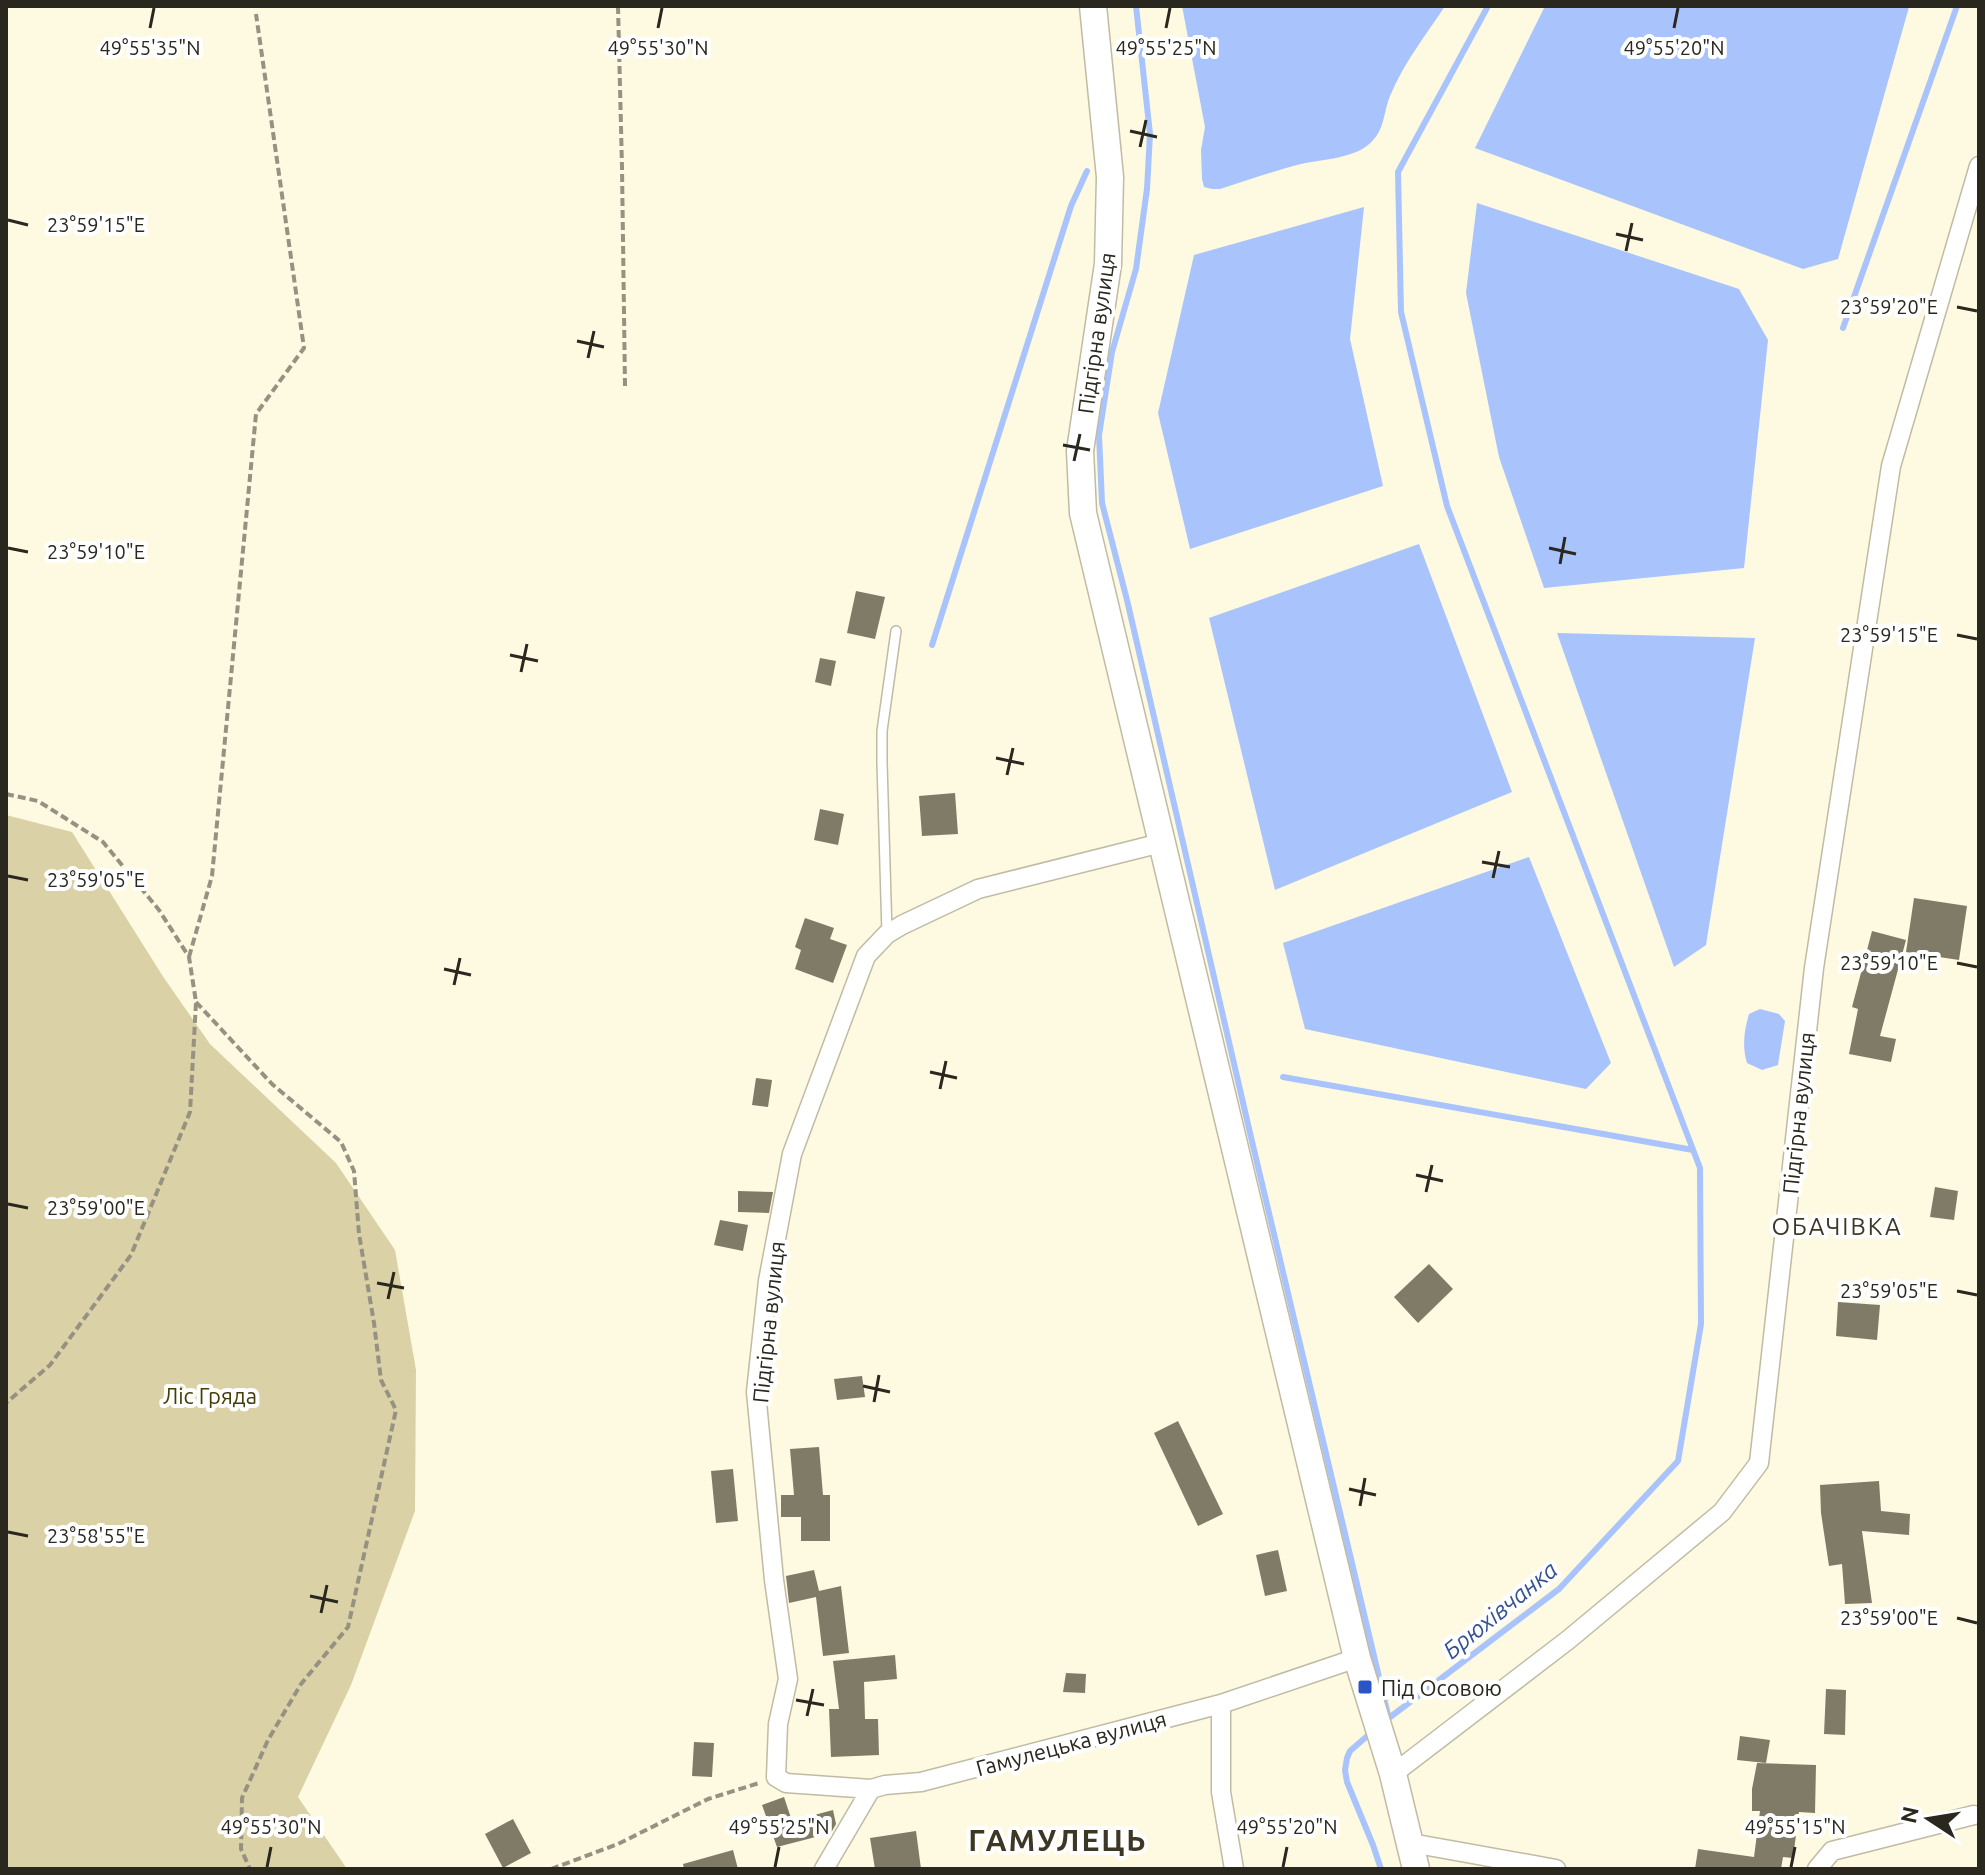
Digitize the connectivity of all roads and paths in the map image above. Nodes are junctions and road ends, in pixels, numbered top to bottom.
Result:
1 (618, 6) edge
2 (1093, 6) edge
3 (256, 14) dead end
4 (1979, 166) edge
5 (625, 386) dead end
6 (896, 631) dead end
7 (6, 794) edge
8 (1161, 843) junction
9 (887, 934) junction
10 (189, 957) junction
11 (196, 1002) junction
12 (6, 1403) edge
13 (1357, 1658) junction
14 (1221, 1704) junction
15 (1389, 1762) junction
16 (776, 1777) junction
17 (871, 1789) junction
18 (1974, 1815) dead end
19 (1414, 1856) edge
20 (250, 1869) edge
21 (551, 1869) edge
22 (824, 1869) edge
23 (1234, 1869) edge
24 (1556, 1869) edge
25 (1817, 1869) edge

1 - 5 path
2 - 8 street, Підгірна вулиця
3 - 10 path
4 - 15 street, Підгірна вулиця
6 - 9 lane
7 - 10 path
8 - 9 street, Підгірна вулиця
8 - 13 street, Підгірна вулиця
9 - 16 street, Підгірна вулиця
10 - 11 path
11 - 12 path
11 - 20 path
13 - 14 street, Гамулецька вулиця
13 - 15 street, Підгірна вулиця
14 - 17 street, Гамулецька вулиця
14 - 23 street
15 - 19 street, Підгірна вулиця
16 - 17 street
16 - 21 path
17 - 22 street
18 - 25 street
19 - 24 street

